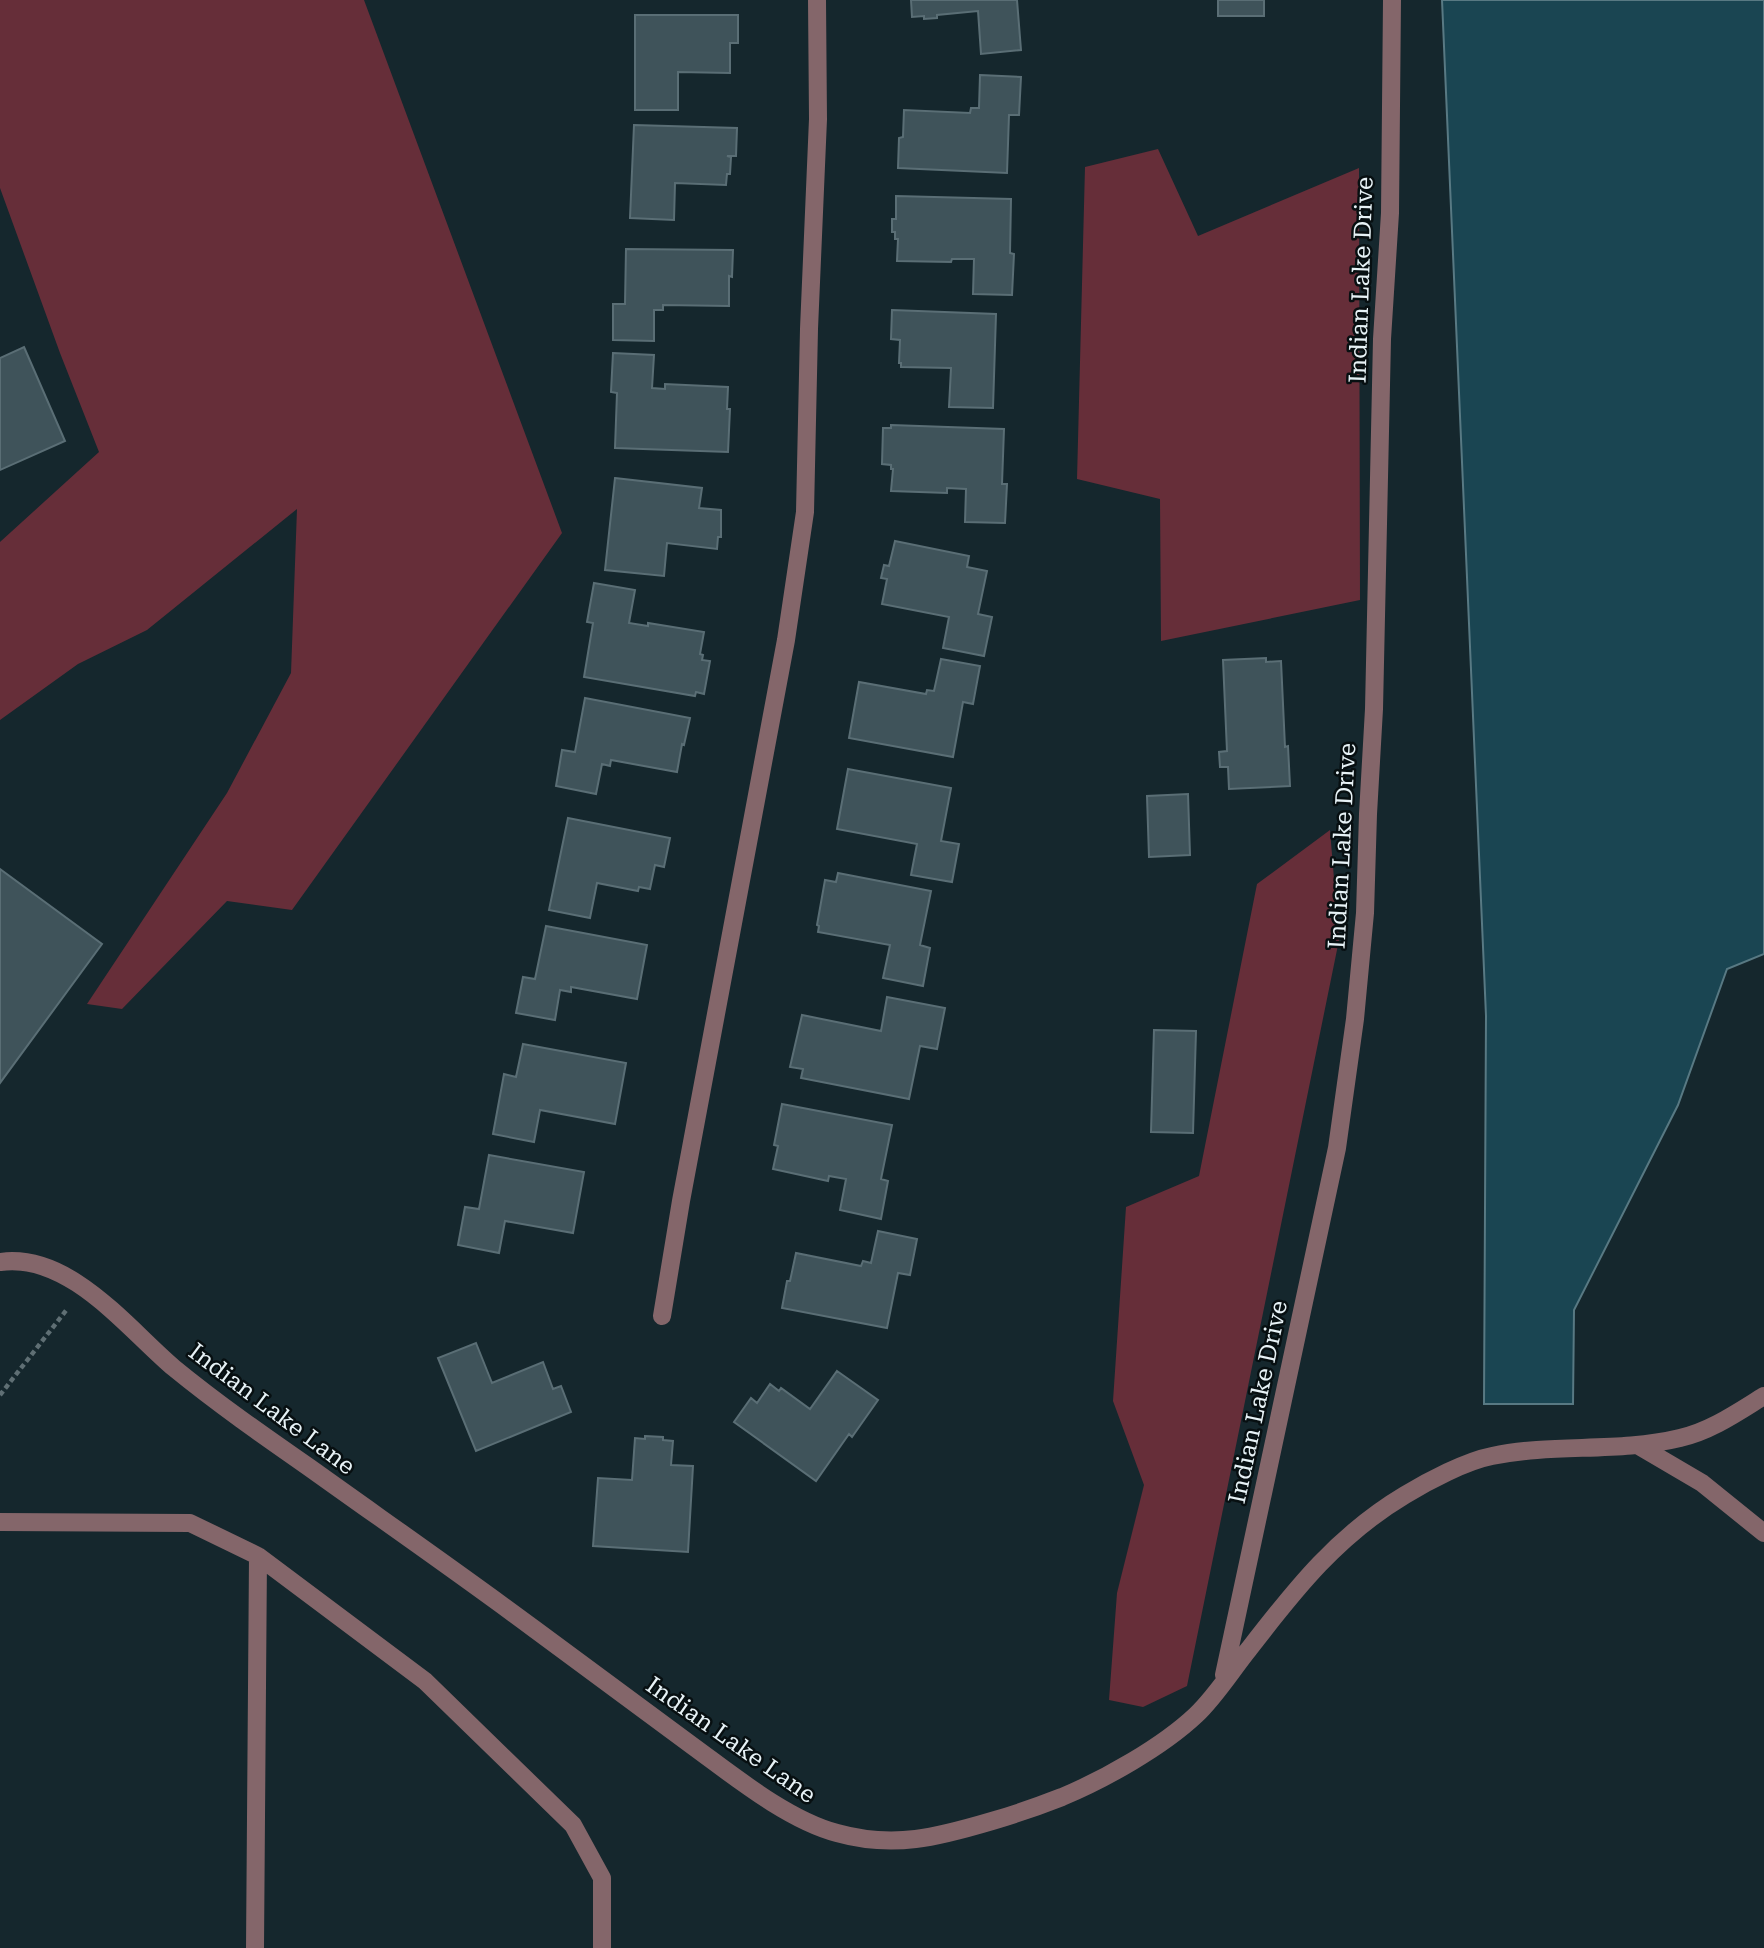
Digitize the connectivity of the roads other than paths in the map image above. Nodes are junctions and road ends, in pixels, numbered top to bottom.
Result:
1 (817, 0) edge
2 (1392, 0) edge
3 (0, 1262) edge
4 (662, 1316) dead end
5 (1764, 1395) edge
6 (1639, 1446) junction
7 (0, 1522) edge
8 (1764, 1533) edge
9 (258, 1556) junction
10 (1223, 1682) junction
11 (255, 1948) edge
12 (602, 1948) edge

1 - 4 street
2 - 10 street, Indian Lake Drive
3 - 10 street, Indian Lake Lane
5 - 6 street, Indian Lake Lane
6 - 8 street
6 - 10 street, Indian Lake Lane
7 - 9 street
9 - 11 street
9 - 12 street

